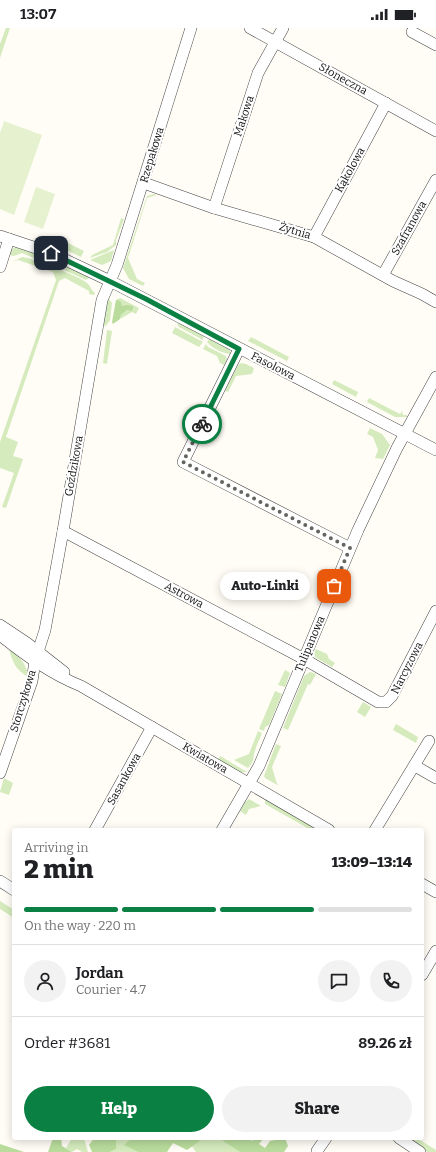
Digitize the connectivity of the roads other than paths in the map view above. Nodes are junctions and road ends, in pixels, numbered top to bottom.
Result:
1 (191, 28) edge
2 (250, 28) edge
3 (283, 28) edge
4 (412, 32) dead end
5 (275, 42) junction
6 (436, 45) edge
7 (386, 103) junction
8 (436, 130) edge
9 (436, 180) edge
10 (144, 183) junction
11 (214, 208) junction
12 (314, 237) junction
13 (5, 238) edge
14 (0, 267) edge
15 (383, 276) junction
16 (110, 281) junction
17 (436, 302) edge
18 (239, 349) junction
19 (436, 377) edge
20 (405, 434) junction
21 (436, 450) edge
22 (63, 531) junction
23 (350, 548) junction
24 (436, 611) edge
25 (0, 625) edge
26 (0, 635) edge
27 (36, 656) junction
28 (304, 659) junction
29 (152, 727) junction
30 (429, 741) dead end
31 (415, 766) junction
32 (0, 773) edge
33 (436, 778) edge
34 (249, 783) junction
35 (96, 828) edge
36 (223, 828) edge
37 (326, 828) edge
38 (375, 828) edge
39 (0, 881) edge
40 (424, 885) edge
41 (12, 889) edge
42 (436, 892) edge
43 (436, 951) edge
44 (424, 972) edge
45 (325, 1140) edge
46 (402, 1140) edge
47 (317, 1151) edge
48 (420, 1152) edge

1 - 10 street, Rzepakowa
2 - 5 street, Słoneczna
3 - 5 street, Makowa
4 - 6 street
5 - 7 street, Słoneczna
5 - 11 street, Makowa
7 - 8 street, Słoneczna
7 - 12 street, Kąkolowa
9 - 15 street, Szafranowa
10 - 11 street, Żytnia
10 - 16 street, Rzepakowa
11 - 12 street, Żytnia
12 - 15 street, Żytnia
13 - 14 street
13 - 16 street, Fasolowa
15 - 17 street, Żytnia
16 - 18 street, Fasolowa
16 - 22 street, Goździkowa
18 - 20 street, Fasolowa
18 - 23 street
19 - 20 street, Tulipanowa
20 - 21 street, Fasolowa
20 - 23 street, Tulipanowa
22 - 27 street, Goździkowa
22 - 28 street, Astrowa
23 - 28 street, Tulipanowa
24 - 28 street, Narcyzowa
25 - 27 street, Kwiatowa
26 - 27 street, Kwiatowa
27 - 29 street, Kwiatowa
27 - 32 street, Storczykowa
28 - 34 street, Tulipanowa
29 - 34 street, Kwiatowa
29 - 35 street, Sasankowa
30 - 31 street
31 - 33 street
31 - 38 street
34 - 36 street, Tulipanowa
34 - 37 street, Kwiatowa
39 - 41 street
40 - 42 street
43 - 44 street
45 - 47 street
46 - 48 street

